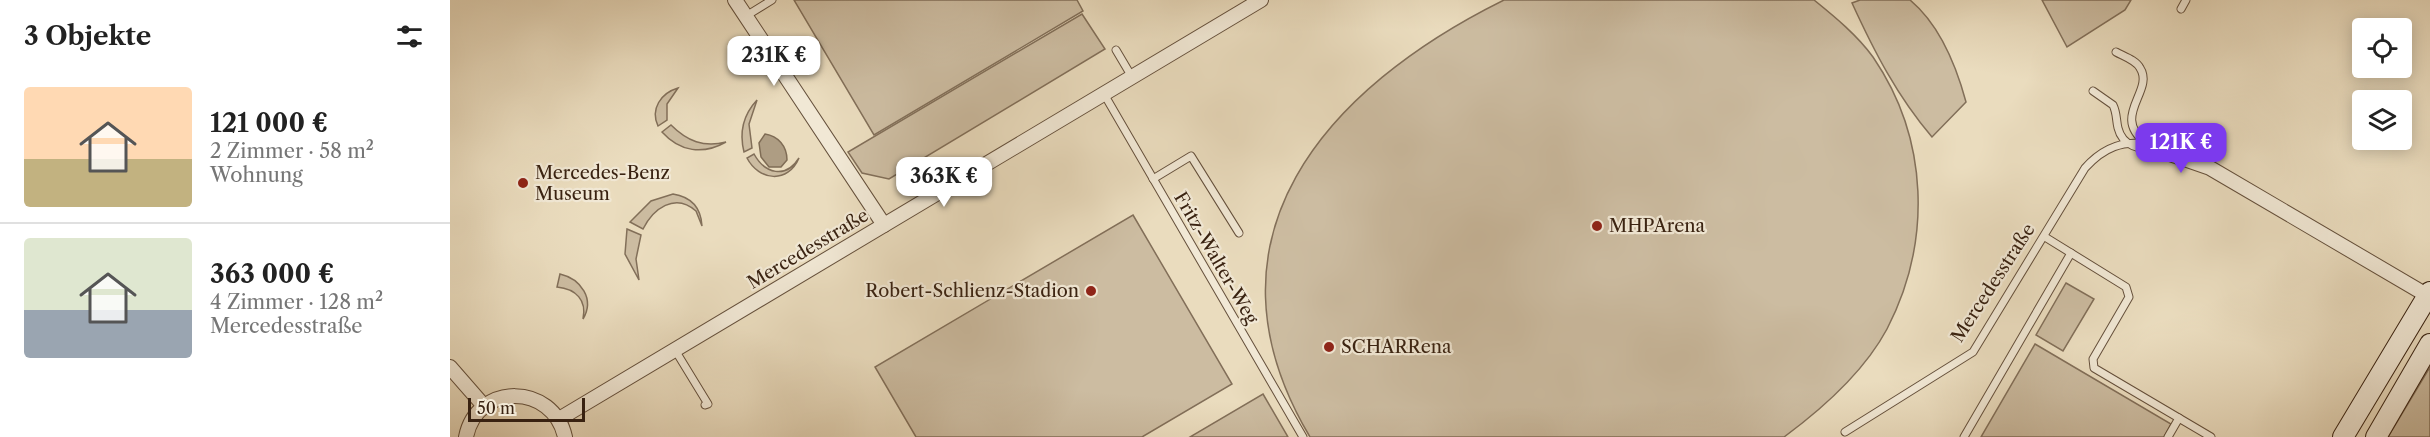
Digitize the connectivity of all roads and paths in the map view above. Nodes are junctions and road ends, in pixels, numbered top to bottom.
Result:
1 (735, 0) edge
2 (772, 0) edge
3 (1261, 0) edge
4 (2186, 0) edge
5 (2181, 9) dead end
6 (746, 16) junction
7 (1116, 50) dead end
8 (2116, 52) dead end
9 (1132, 77) junction
10 (2093, 91) dead end
11 (1104, 94) junction
12 (2127, 143) junction
13 (2155, 148) junction
14 (1153, 179) junction
15 (884, 225) junction
16 (1239, 233) dead end
17 (2045, 237) junction
18 (2071, 253) junction
19 (2429, 295) edge
20 (2430, 345) edge
21 (675, 350) junction
22 (450, 367) edge
23 (705, 405) dead end
24 (484, 406) junction
25 (2179, 418) junction
26 (559, 419) junction
27 (1845, 432) dead end
28 (466, 437) edge
29 (565, 437) edge
30 (1303, 437) edge
31 (1964, 437) edge
32 (2168, 437) edge
33 (2211, 437) edge
34 (2343, 437) edge
35 (2376, 437) edge

1 - 6 street
2 - 6 lane
3 - 9 street, Mercedesstraße
4 - 5 lane
6 - 15 street
7 - 9 lane
8 - 13 lane
9 - 11 street, Mercedesstraße
10 - 12 lane
11 - 14 lane, Fritz-Walter-Weg
11 - 15 street, Mercedesstraße
12 - 13 lane
12 - 13 lane
12 - 17 lane, Mercedesstraße
13 - 19 street
14 - 16 lane
14 - 30 lane, Fritz-Walter-Weg
15 - 21 street, Mercedesstraße
17 - 18 lane
17 - 27 lane, Mercedesstraße
18 - 25 lane
18 - 31 lane
19 - 34 main road
20 - 35 main road
21 - 23 lane
21 - 26 street, Mercedesstraße
22 - 24 street
24 - 26 street
24 - 28 street
25 - 32 lane
25 - 33 lane
26 - 29 street

